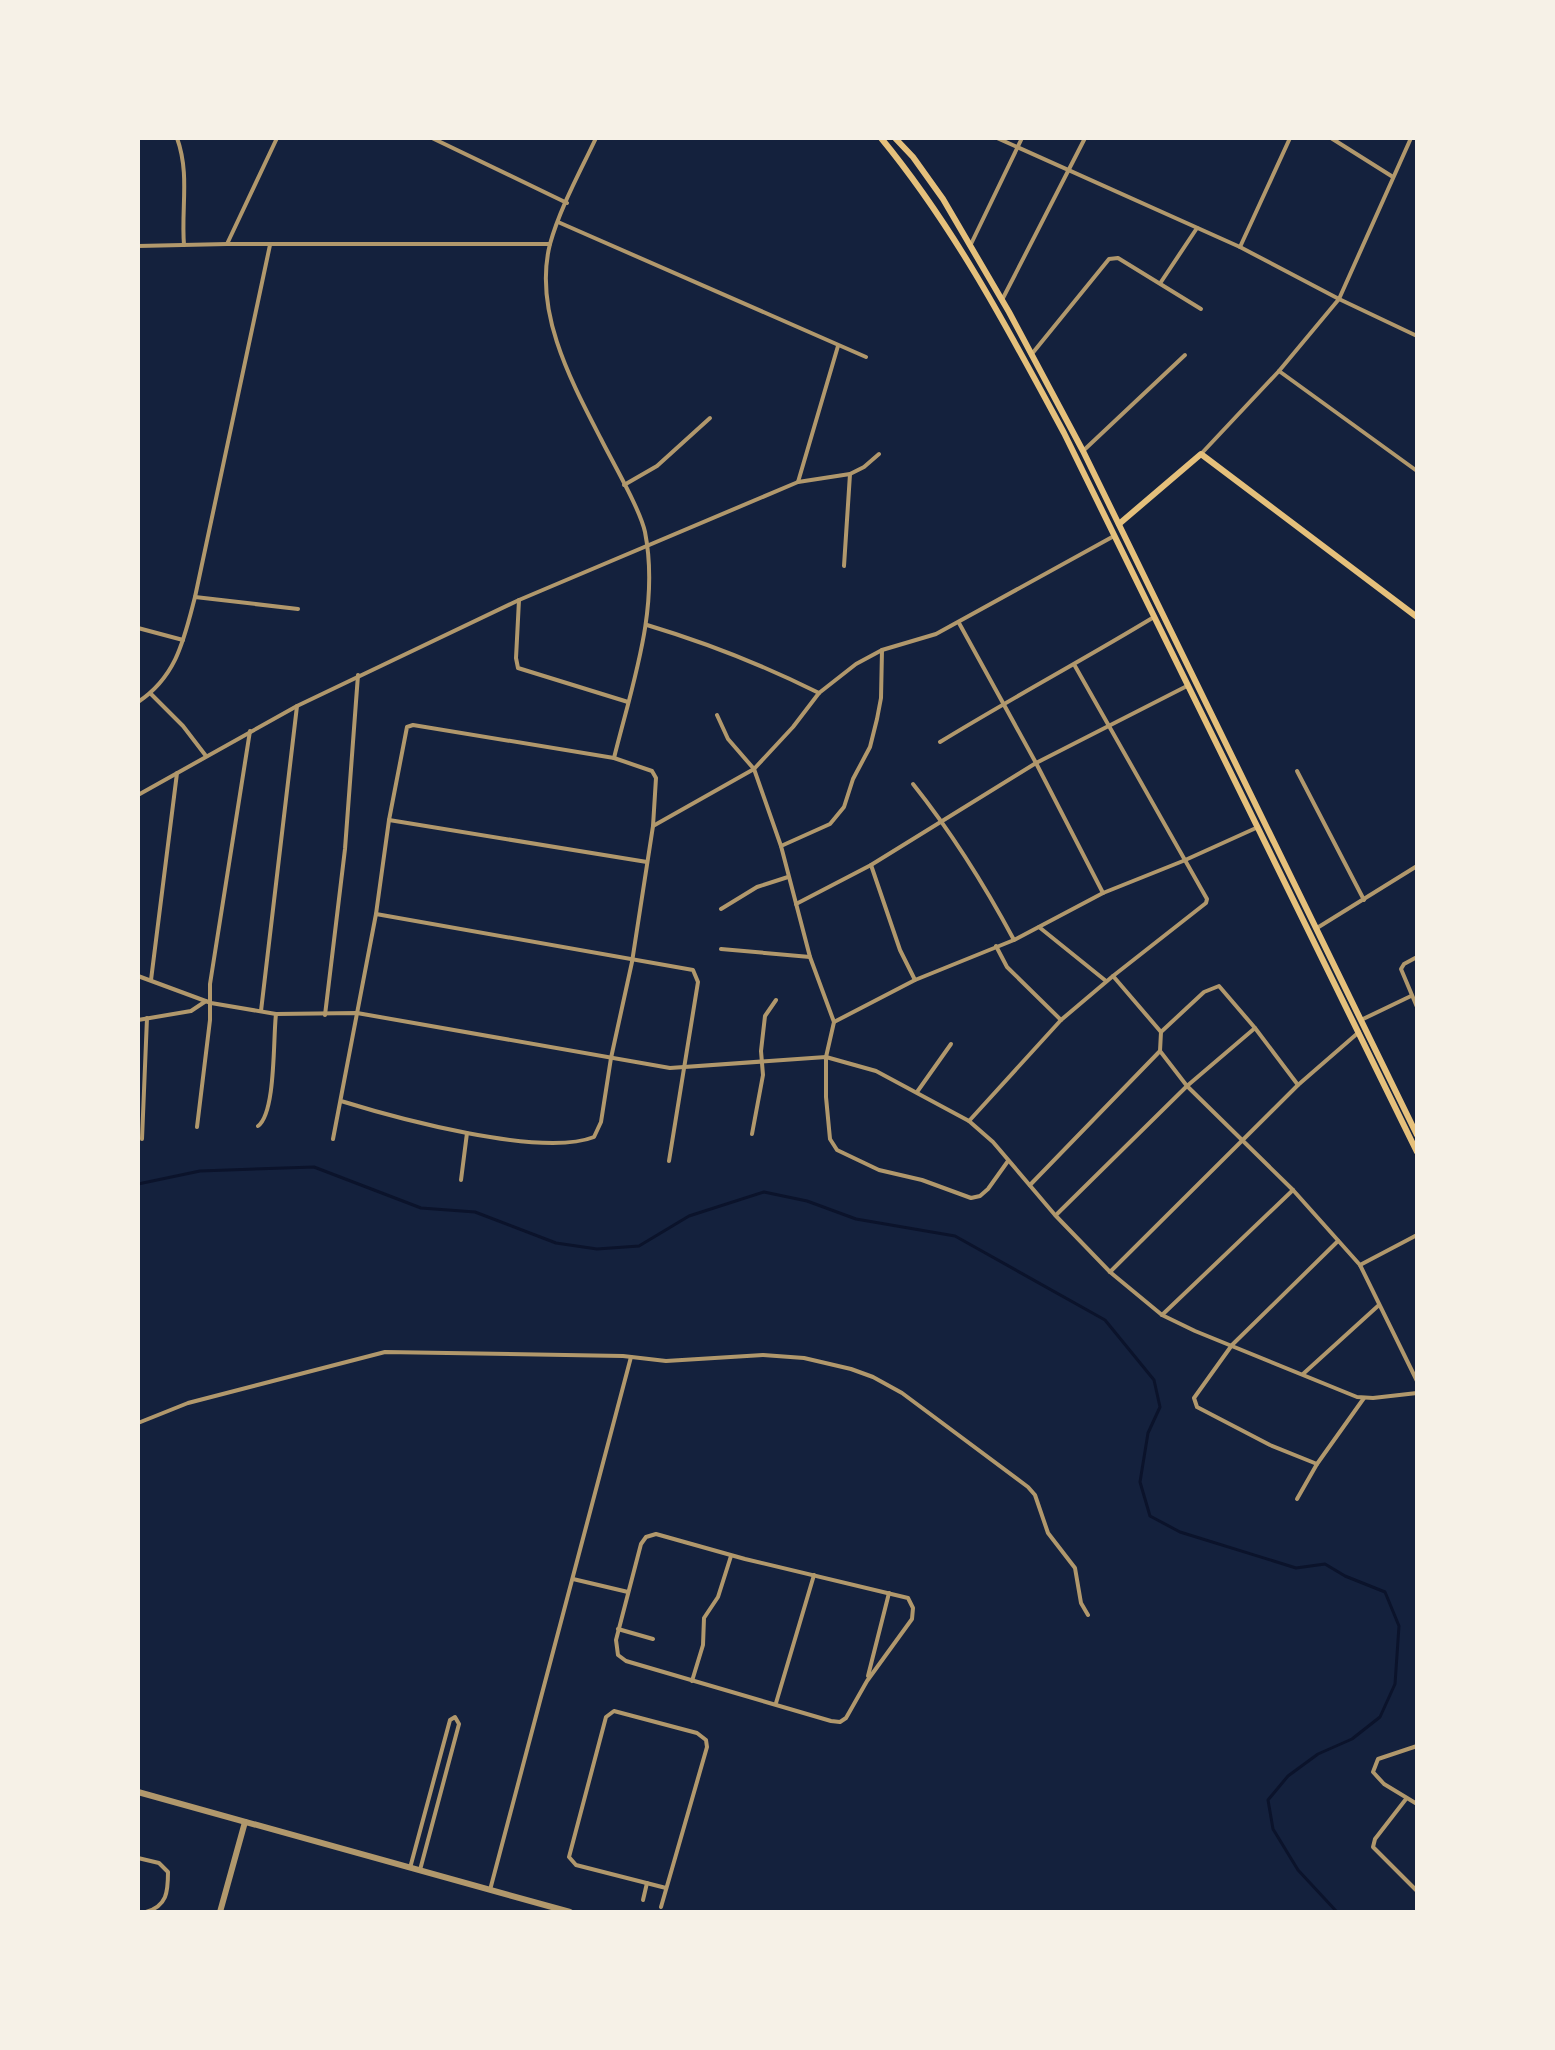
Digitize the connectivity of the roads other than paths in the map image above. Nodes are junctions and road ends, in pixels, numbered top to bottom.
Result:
1 (177, 138) edge
2 (277, 138) edge
3 (432, 138) edge
4 (596, 138) edge
5 (881, 138) edge
6 (895, 138) edge
7 (997, 138) edge
8 (1022, 138) edge
9 (1085, 138) edge
10 (1290, 138) edge
11 (1331, 138) edge
12 (1411, 138) edge
13 (1018, 147) junction
14 (1069, 168) junction
15 (1393, 177) junction
16 (567, 203) junction
17 (558, 222) junction
18 (1197, 228) junction
19 (227, 244) junction
20 (550, 244) junction
21 (184, 245) junction
22 (270, 245) junction
23 (138, 246) edge
24 (970, 246) junction
25 (1240, 247) junction
26 (1161, 282) junction
27 (1339, 299) junction
28 (1002, 300) junction
29 (1201, 309) dead end
30 (1417, 336) edge
31 (839, 345) junction
32 (1031, 355) junction
33 (1185, 355) dead end
34 (866, 357) dead end
35 (1279, 371) junction
36 (710, 418) dead end
37 (1083, 451) junction
38 (879, 454) dead end
39 (1201, 454) junction
40 (1417, 471) edge
41 (850, 474) junction
42 (798, 482) junction
43 (624, 485) junction
44 (1119, 524) junction
45 (1114, 536) junction
46 (647, 547) junction
47 (844, 566) dead end
48 (195, 597) junction
49 (519, 600) junction
50 (298, 609) dead end
51 (1154, 617) junction
52 (1417, 617) edge
53 (959, 623) junction
54 (646, 625) junction
55 (138, 628) edge
56 (183, 640) junction
57 (882, 650) junction
58 (1075, 666) junction
59 (358, 675) junction
60 (1187, 686) junction
61 (819, 693) junction
62 (151, 694) junction
63 (138, 702) edge
64 (628, 702) junction
65 (1003, 703) junction
66 (297, 706) junction
67 (717, 715) dead end
68 (1110, 727) junction
69 (250, 731) junction
70 (940, 742) dead end
71 (206, 756) junction
72 (614, 758) junction
73 (1036, 763) junction
74 (754, 769) junction
75 (1297, 771) dead end
76 (177, 773) junction
77 (913, 784) dead end
78 (138, 795) edge
79 (389, 820) junction
80 (943, 821) junction
81 (653, 826) junction
82 (1257, 827) junction
83 (781, 846) junction
84 (1183, 861) junction
85 (647, 862) junction
86 (871, 865) junction
87 (1417, 866) edge
88 (788, 877) junction
89 (1103, 893) junction
90 (1364, 900) junction
91 (796, 904) junction
92 (721, 909) dead end
93 (376, 914) junction
94 (1039, 927) junction
95 (1317, 928) junction
96 (1014, 940) junction
97 (996, 946) junction
98 (721, 949) dead end
99 (810, 957) junction
100 (1417, 957) edge
101 (632, 962) junction
102 (138, 976) edge
103 (1113, 976) junction
104 (151, 980) junction
105 (915, 980) junction
106 (1107, 981) junction
107 (1411, 996) junction
108 (776, 1000) dead end
109 (208, 1002) junction
110 (1417, 1007) edge
111 (261, 1011) junction
112 (357, 1013) junction
113 (276, 1014) junction
114 (325, 1015) junction
115 (147, 1018) junction
116 (138, 1020) edge
117 (1061, 1020) junction
118 (1361, 1020) junction
119 (834, 1022) junction
120 (1255, 1028) junction
121 (1161, 1032) junction
122 (1359, 1032) junction
123 (951, 1044) dead end
124 (1160, 1051) junction
125 (826, 1057) junction
126 (611, 1058) junction
127 (761, 1060) junction
128 (685, 1067) junction
129 (1298, 1085) junction
130 (1187, 1086) junction
131 (917, 1092) junction
132 (341, 1101) junction
133 (969, 1121) junction
134 (1414, 1122) edge
135 (258, 1126) dead end
136 (197, 1127) dead end
137 (467, 1133) junction
138 (752, 1134) dead end
139 (1417, 1135) edge
140 (142, 1139) dead end
141 (333, 1139) dead end
142 (1244, 1140) junction
143 (1417, 1152) edge
144 (669, 1161) dead end
145 (1008, 1161) junction
146 (461, 1180) dead end
147 (1030, 1185) junction
148 (1293, 1190) junction
149 (1055, 1215) junction
150 (1417, 1235) edge
151 (1338, 1241) junction
152 (1360, 1265) junction
153 (1110, 1272) junction
154 (1379, 1305) junction
155 (1162, 1315) junction
156 (1232, 1345) junction
157 (631, 1357) junction
158 (1303, 1374) junction
159 (1417, 1381) edge
160 (1417, 1393) edge
161 (1364, 1398) junction
162 (138, 1423) edge
163 (1317, 1464) junction
164 (1297, 1499) dead end
165 (731, 1555) junction
166 (814, 1575) junction
167 (573, 1579) junction
168 (628, 1592) junction
169 (889, 1593) junction
170 (1088, 1615) dead end
171 (618, 1629) junction
172 (653, 1639) dead end
173 (692, 1681) junction
174 (867, 1681) junction
175 (775, 1704) junction
176 (1417, 1746) edge
177 (138, 1792) edge
178 (1406, 1799) junction
179 (1417, 1804) edge
180 (245, 1822) junction
181 (138, 1858) edge
182 (410, 1868) junction
183 (420, 1870) junction
184 (647, 1883) junction
185 (666, 1888) junction
186 (490, 1890) junction
187 (1417, 1891) edge
188 (643, 1900) dead end
189 (661, 1907) dead end
190 (146, 1912) edge
191 (220, 1912) edge
192 (570, 1912) edge

1 - 21 street
2 - 19 street
3 - 16 street
4 - 16 street
5 - 45 main road
6 - 24 main road
7 - 13 street
8 - 13 street
9 - 14 street
10 - 25 street
11 - 15 street
12 - 15 street
13 - 14 street
13 - 24 street
14 - 18 street
14 - 28 street
15 - 27 street
16 - 17 street
17 - 20 street
17 - 31 street
18 - 25 street
18 - 26 street
19 - 21 street
19 - 22 street
20 - 22 street
20 - 43 street
21 - 23 street
22 - 48 street
24 - 28 main road
25 - 27 street
26 - 29 street
26 - 32 street
27 - 30 street
27 - 35 street
28 - 32 main road
31 - 34 street
31 - 42 street
32 - 37 main road
33 - 37 street
35 - 39 street
35 - 40 street
36 - 43 street
37 - 44 main road
38 - 41 street
39 - 44 main road
39 - 52 main road
41 - 42 street
41 - 47 street
42 - 46 street
43 - 46 street
44 - 95 main road
45 - 51 main road
45 - 53 street
46 - 49 street
46 - 54 street
48 - 50 street
48 - 56 street
49 - 59 street
49 - 64 street
51 - 58 street
51 - 60 main road
53 - 57 street
53 - 65 street
54 - 61 street
54 - 64 street
55 - 56 street
56 - 62 street
57 - 61 street
57 - 83 street
58 - 65 street
58 - 68 street
59 - 66 street
59 - 114 street
60 - 68 street
60 - 82 main road
61 - 74 street
62 - 63 street
62 - 71 street
64 - 72 street
65 - 70 street
65 - 73 street
66 - 69 street
66 - 111 street
67 - 74 street
68 - 73 street
68 - 84 street
69 - 71 street
69 - 109 street
71 - 76 street
72 - 79 street
72 - 81 street
73 - 80 street
73 - 89 street
74 - 81 street
74 - 83 street
75 - 90 street
76 - 78 street
76 - 104 street
77 - 80 street
79 - 85 street
79 - 93 street
80 - 86 street
80 - 96 street
81 - 85 street
82 - 84 street
82 - 122 main road
83 - 88 street
84 - 89 street
84 - 103 street
85 - 101 street
86 - 91 street
86 - 105 street
87 - 90 street
88 - 91 street
88 - 92 street
89 - 94 street
90 - 95 street
91 - 99 street
93 - 101 street
93 - 112 street
94 - 96 street
94 - 106 street
95 - 118 main road
96 - 97 street
97 - 105 street
97 - 117 street
98 - 99 street
99 - 119 street
100 - 107 street
101 - 126 street
101 - 128 street
102 - 104 street
103 - 106 street
103 - 121 street
104 - 109 street
105 - 119 street
106 - 117 street
107 - 110 street
107 - 118 street
108 - 127 street
109 - 111 street
109 - 115 street
109 - 136 street
111 - 113 street
112 - 114 street
112 - 126 street
112 - 132 street
113 - 114 street
113 - 135 street
115 - 116 street
115 - 140 street
117 - 133 street
118 - 134 main road
119 - 125 street
120 - 121 street
120 - 129 street
120 - 130 street
121 - 124 street
122 - 129 street
122 - 143 main road
123 - 131 street
124 - 130 street
124 - 147 street
125 - 127 street
125 - 131 street
125 - 145 street
126 - 128 street
126 - 137 street
127 - 128 street
127 - 138 street
128 - 144 street
129 - 142 street
130 - 142 street
130 - 149 street
131 - 133 street
132 - 137 street
132 - 141 street
133 - 145 street
134 - 139 main road
137 - 146 street
142 - 148 street
142 - 153 street
145 - 147 street
147 - 149 street
148 - 151 street
148 - 155 street
149 - 153 street
150 - 152 street
151 - 152 street
151 - 156 street
152 - 154 street
153 - 155 street
154 - 158 street
154 - 159 street
155 - 156 street
156 - 158 street
156 - 163 street
157 - 162 street
157 - 167 street
157 - 170 street
158 - 161 street
160 - 161 street
161 - 163 street
163 - 164 street
165 - 166 street
165 - 168 street
165 - 173 street
166 - 169 street
166 - 175 street
167 - 168 street
167 - 186 street
168 - 171 street
169 - 174 street
169 - 174 street
171 - 172 street
171 - 173 street
173 - 175 street
174 - 175 street
176 - 178 street
177 - 180 street
178 - 179 street
178 - 187 street
180 - 182 street
180 - 191 street
181 - 190 street
182 - 183 street
182 - 183 street
183 - 186 street
184 - 185 street
184 - 185 street
184 - 188 street
185 - 189 street
186 - 192 street

